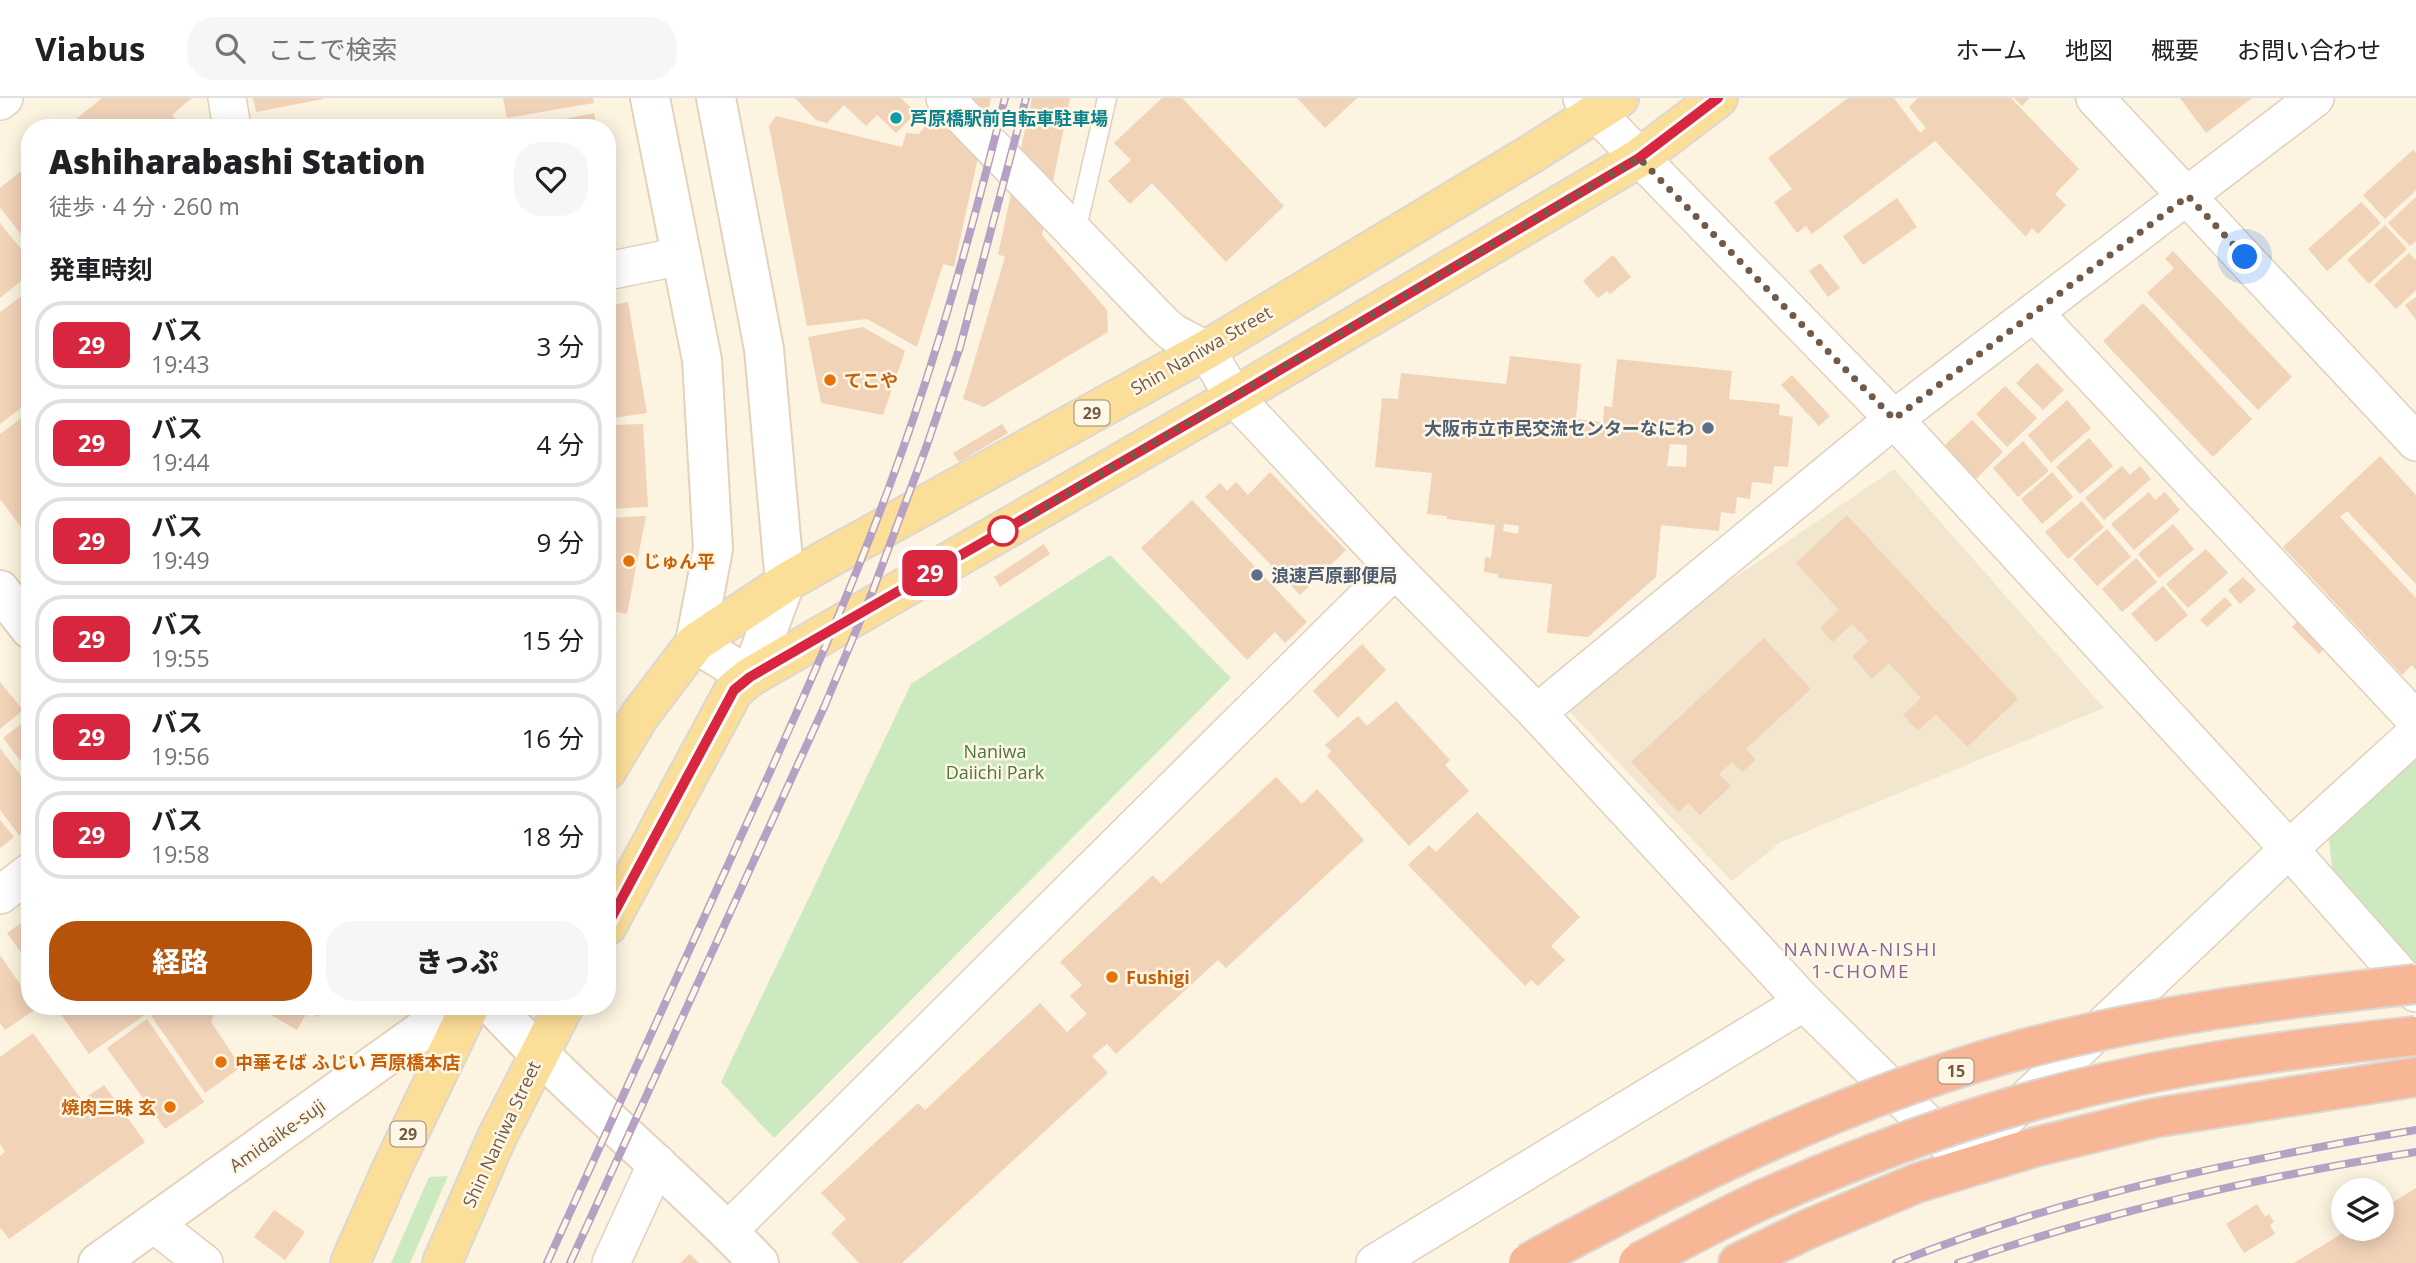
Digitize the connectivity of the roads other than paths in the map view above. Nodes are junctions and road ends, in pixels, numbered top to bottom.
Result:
1 (227, 98) edge
2 (650, 98) edge
3 (716, 98) edge
4 (945, 98) edge
5 (1107, 98) edge
6 (1718, 98) edge
7 (2095, 98) edge
8 (2315, 98) edge
9 (1599, 103) edge
10 (230, 119) edge
11 (1639, 158) junction
12 (2188, 196) junction
13 (1072, 232) junction
14 (682, 256) junction
15 (616, 269) edge
16 (2035, 314) junction
17 (1206, 349) junction
18 (1234, 397) junction
19 (1894, 419) junction
20 (2416, 442) edge
21 (1395, 569) junction
22 (785, 583) junction
23 (0, 590) edge
24 (21, 617) edge
25 (695, 643) junction
26 (750, 677) junction
27 (1537, 713) junction
28 (2416, 720) edge
29 (2416, 733) edge
30 (616, 756) edge
31 (2289, 849) junction
32 (21, 879) edge
33 (0, 895) edge
34 (616, 909) edge
35 (2416, 984) edge
36 (2416, 992) edge
37 (1804, 1002) junction
38 (443, 1015) edge
39 (466, 1015) edge
40 (501, 1015) edge
41 (559, 1015) edge
42 (2416, 1036) edge
43 (538, 1055) junction
44 (2416, 1077) edge
45 (657, 1163) junction
46 (153, 1223) junction
47 (728, 1231) junction
48 (98, 1263) edge
49 (204, 1263) edge
50 (350, 1263) edge
51 (442, 1263) edge
52 (611, 1263) edge
53 (759, 1263) edge
54 (1375, 1263) edge
55 (1528, 1263) edge
56 (1638, 1263) edge
57 (1738, 1263) edge

1 - 10 street
2 - 14 street
3 - 22 street
4 - 13 street
5 - 13 lane
6 - 11 main road
7 - 12 street
8 - 12 street
9 - 11 street
9 - 17 main road, Shin Naniwa Street / 29
11 - 18 main road
11 - 19 street
12 - 16 street
12 - 20 street
13 - 17 street
14 - 15 street
14 - 25 street
16 - 19 street
16 - 28 street
17 - 18 street
17 - 22 main road, Shin Naniwa Street / 29
18 - 21 street
18 - 26 main road
19 - 27 street
19 - 31 street
21 - 27 street
21 - 47 street
22 - 25 main road, Shin Naniwa Street / 29
22 - 26 street
23 - 24 street
25 - 26 street
25 - 30 main road, Shin Naniwa Street / 29
26 - 34 main road
27 - 37 street
29 - 31 street
31 - 36 street
31 - 37 street
32 - 33 street
35 - 55 highway, 15, bridge
37 - 54 street
38 - 46 street, Amidaike-suji
39 - 50 main road, 29
40 - 43 street
41 - 43 main road, Shin Naniwa Street
42 - 56 highway, bridge
43 - 45 street
43 - 51 main road, Shin Naniwa Street
44 - 57 highway
45 - 47 street
45 - 52 street
46 - 48 street, Amidaike-suji
46 - 49 street
47 - 53 street

